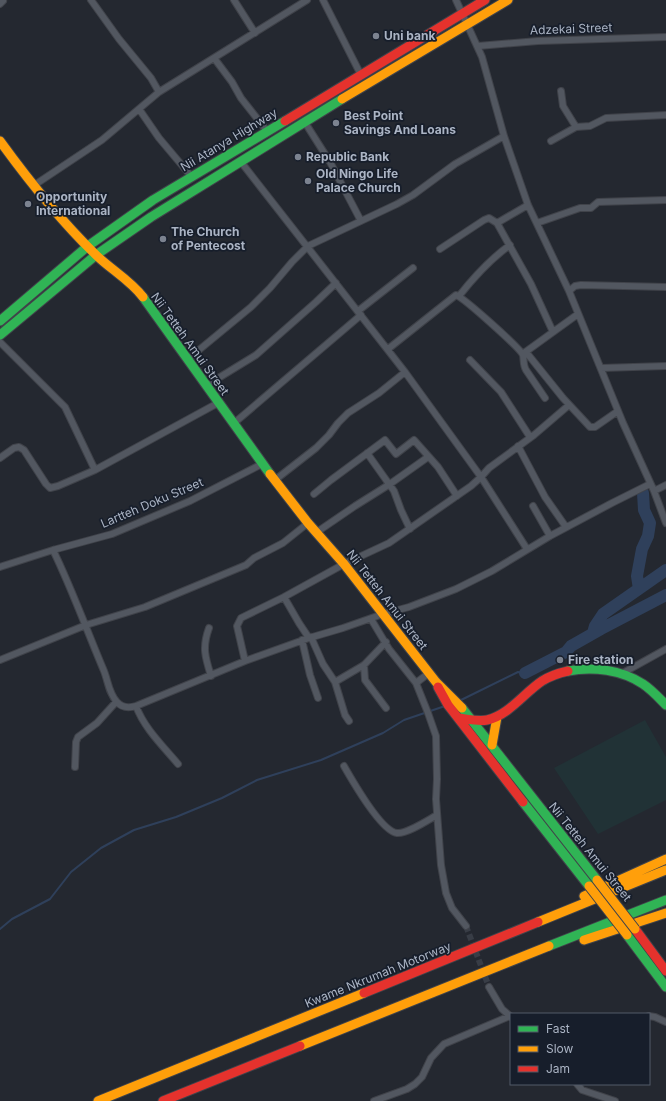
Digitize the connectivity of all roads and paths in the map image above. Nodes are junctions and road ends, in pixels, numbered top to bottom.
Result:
1 (1, 0) edge
2 (234, 0) edge
3 (308, 0) edge
4 (323, 0) edge
5 (456, 0) edge
6 (485, 0) edge
7 (508, 0) edge
8 (94, 1) edge
9 (0, 4) edge
10 (462, 15) junction
11 (467, 25) junction
12 (255, 32) junction
13 (666, 37) edge
14 (478, 46) junction
15 (214, 58) junction
16 (361, 75) junction
17 (561, 91) dead end
18 (159, 92) junction
19 (139, 109) junction
20 (666, 115) edge
21 (304, 121) junction
22 (576, 127) junction
23 (267, 131) junction
24 (504, 136) junction
25 (551, 141) dead end
26 (0, 142) edge
27 (241, 162) junction
28 (191, 176) junction
29 (33, 186) junction
30 (666, 200) edge
31 (528, 205) junction
32 (360, 221) junction
33 (497, 223) junction
34 (536, 223) junction
35 (510, 245) junction
36 (88, 246) junction
37 (308, 246) junction
38 (440, 250) dead end
39 (96, 255) junction
40 (413, 268) dead end
41 (336, 283) junction
42 (666, 287) edge
43 (569, 291) junction
44 (459, 296) junction
45 (360, 313) junction
46 (578, 314) junction
47 (0, 320) edge
48 (554, 332) junction
49 (0, 335) edge
50 (0, 342) edge
51 (388, 350) junction
52 (524, 352) junction
53 (188, 359) junction
54 (470, 360) dead end
55 (666, 366) edge
56 (601, 368) junction
57 (405, 372) junction
58 (206, 385) junction
59 (545, 398) dead end
60 (218, 402) junction
61 (569, 405) junction
62 (618, 411) junction
63 (233, 424) junction
64 (530, 437) junction
65 (518, 446) junction
66 (367, 453) junction
67 (428, 457) junction
68 (0, 458) edge
69 (262, 464) junction
70 (95, 470) junction
71 (480, 477) junction
72 (275, 480) junction
73 (390, 484) junction
74 (650, 484) junction
75 (666, 485) edge
76 (654, 491) junction
77 (314, 494) dead end
78 (457, 496) junction
79 (532, 506) dead end
80 (308, 523) junction
81 (666, 523) edge
82 (566, 527) junction
83 (410, 529) junction
84 (317, 532) junction
85 (550, 536) junction
86 (528, 549) junction
87 (53, 550) junction
88 (344, 564) junction
89 (0, 567) edge
90 (284, 596) junction
91 (383, 614) junction
92 (371, 619) junction
93 (86, 625) junction
94 (209, 628) dead end
95 (310, 637) junction
96 (302, 640) junction
97 (386, 642) junction
98 (666, 649) edge
99 (0, 660) edge
100 (245, 661) junction
101 (364, 665) junction
102 (429, 673) junction
103 (621, 674) junction
104 (211, 676) junction
105 (335, 682) junction
106 (436, 682) junction
107 (416, 683) junction
108 (318, 698) dead end
109 (116, 702) junction
110 (666, 705) edge
111 (136, 706) junction
112 (386, 708) dead end
113 (497, 717) junction
114 (459, 718) junction
115 (472, 720) junction
116 (349, 721) dead end
117 (492, 745) junction
118 (178, 764) dead end
119 (344, 766) dead end
120 (75, 767) dead end
121 (437, 815) junction
122 (666, 859) edge
123 (666, 870) edge
124 (666, 900) edge
125 (666, 913) edge
126 (466, 926) tunnel mouth
127 (631, 932) junction
128 (497, 940) junction
129 (507, 962) junction
130 (666, 971) edge
131 (489, 987) tunnel mouth
132 (666, 987) edge
133 (650, 1016) edge
134 (510, 1017) edge
135 (666, 1022) edge
136 (578, 1085) edge
137 (98, 1101) edge
138 (163, 1101) edge
139 (374, 1101) edge
140 (615, 1101) edge

1 - 9 street
2 - 12 street
3 - 12 street
4 - 16 street
5 - 10 street
6 - 10 main road, Nii Atanya Highway
7 - 11 main road
8 - 18 street
10 - 11 street
10 - 16 main road, Nii Atanya Highway
11 - 14 street
11 - 21 main road
12 - 15 street
13 - 14 street, Adzekai Street
14 - 24 street
15 - 18 street
15 - 23 street
16 - 23 main road, Nii Atanya Highway
17 - 22 street
18 - 19 street
19 - 28 street
19 - 29 street
20 - 22 street
21 - 27 main road
21 - 32 street
22 - 25 street
23 - 28 main road, Nii Atanya Highway
24 - 31 street
24 - 32 street
26 - 29 main road, Nii Tetteh Amui Street
27 - 37 street
27 - 39 main road
28 - 36 main road, Nii Atanya Highway
29 - 36 main road, Nii Tetteh Amui Street
30 - 34 street
31 - 33 street
31 - 34 street
32 - 37 street
33 - 35 street
33 - 38 street
34 - 43 street
35 - 44 street
35 - 48 street
36 - 39 main road, Nii Tetteh Amui Street
36 - 47 main road, Nii Atanya Highway
37 - 41 street
37 - 53 street
39 - 49 main road
39 - 53 main road, Nii Tetteh Amui Street
40 - 45 street
41 - 45 street
41 - 58 street
42 - 43 street
43 - 46 street
44 - 51 street
44 - 52 street
45 - 51 street
45 - 63 street
46 - 48 street
46 - 56 street
48 - 52 street
50 - 70 street
51 - 57 street
52 - 59 street
52 - 61 street
53 - 58 main road, Nii Tetteh Amui Street
54 - 64 street
55 - 56 street
56 - 62 street
57 - 71 street
57 - 72 street
58 - 60 main road, Nii Tetteh Amui Street
60 - 63 main road, Nii Tetteh Amui Street
60 - 70 street
61 - 62 street
61 - 64 street
62 - 74 street
63 - 69 main road, Nii Tetteh Amui Street
64 - 65 street
65 - 71 street
65 - 82 street
66 - 67 street
66 - 73 street
66 - 77 street
67 - 73 street
67 - 78 street
68 - 70 street
69 - 72 main road, Nii Tetteh Amui Street
69 - 87 street, Lartteh Doku Street
71 - 78 street
71 - 86 street
72 - 80 main road, Nii Tetteh Amui Street
73 - 83 street
73 - 84 street
74 - 76 street
74 - 82 street
75 - 76 street
76 - 81 street
78 - 83 street
79 - 85 street
80 - 84 main road, Nii Tetteh Amui Street
80 - 93 street
82 - 85 street
83 - 88 street
84 - 88 main road, Nii Tetteh Amui Street
85 - 86 street
86 - 91 street
87 - 89 street, Lartteh Doku Street
87 - 93 street
88 - 90 street
88 - 91 main road, Nii Tetteh Amui Street
90 - 95 street
90 - 100 street
91 - 92 street
91 - 102 main road, Nii Tetteh Amui Street
92 - 95 street
92 - 97 street
93 - 99 street
93 - 109 street
94 - 104 street
95 - 96 street
95 - 105 street
96 - 100 street
96 - 108 street
97 - 101 street
97 - 107 street
98 - 103 street
100 - 104 street
101 - 105 street
101 - 112 street
102 - 106 main road, Nii Tetteh Amui Street
102 - 107 street
103 - 110 main road
103 - 113 main road
104 - 111 street
105 - 116 street
106 - 114 main road
106 - 115 main road, Nii Tetteh Amui Street
107 - 121 street
109 - 111 street
109 - 120 street
111 - 118 street
113 - 115 main road
113 - 117 main road
114 - 115 main road
114 - 127 main road, bridge
115 - 117 main road, Nii Tetteh Amui Street
117 - 127 main road, Nii Tetteh Amui Street, bridge
119 - 121 street
121 - 126 street
122 - 128 main road
123 - 128 main road, Kwame Nkrumah Motorway
124 - 129 main road
125 - 129 main road
127 - 130 main road, Nii Tetteh Amui Street
127 - 132 main road
128 - 137 main road, Kwame Nkrumah Motorway
129 - 138 main road
131 - 134 street
133 - 135 street
134 - 139 street
136 - 140 street

